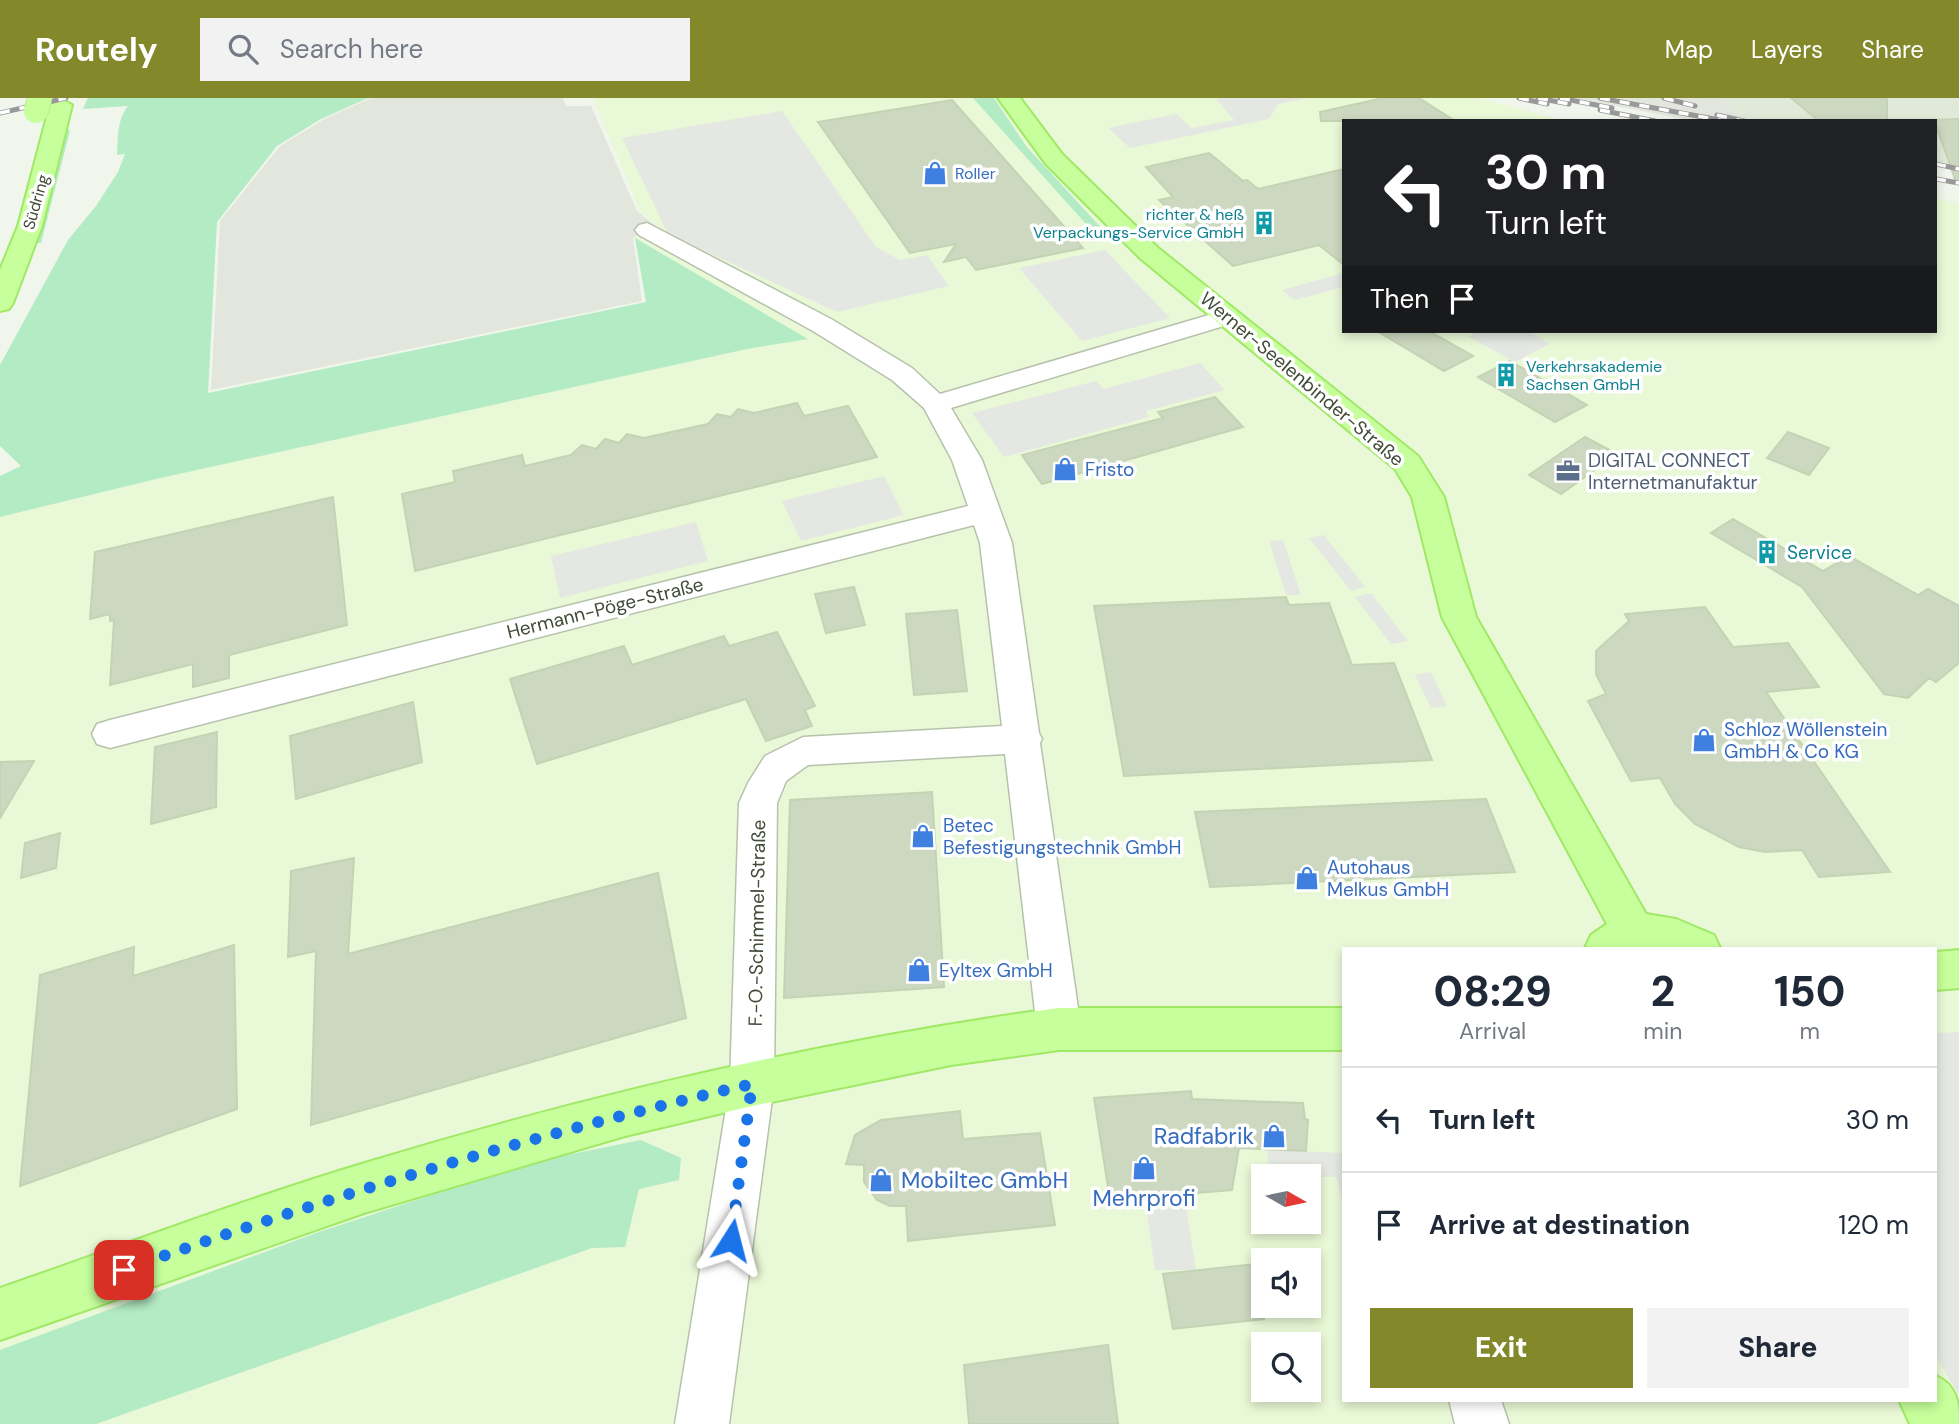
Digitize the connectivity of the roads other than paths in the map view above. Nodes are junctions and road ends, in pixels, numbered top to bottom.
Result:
1 (1009, 98) edge
2 (50, 103) edge
3 (13, 201) dead end
4 (647, 230) dead end
5 (0, 303) edge
6 (1238, 326) junction
7 (935, 404) junction
8 (985, 512) junction
9 (110, 734) dead end
10 (1024, 739) junction
11 (1620, 940) edge
12 (1697, 947) edge
13 (1959, 969) edge
14 (1937, 971) edge
15 (1059, 1029) junction
16 (1342, 1029) edge
17 (752, 1084) junction
18 (0, 1314) edge
19 (1476, 1402) edge
20 (1928, 1402) edge
21 (702, 1424) edge
22 (1482, 1424) edge
23 (1942, 1424) edge

1 - 6 main road, Werner-Seelenbinder-Straße
2 - 3 main road, Südring
2 - 5 main road, Südring
4 - 7 street
6 - 7 street
6 - 11 main road, Werner-Seelenbinder-Straße
7 - 8 street
8 - 9 street, Hermann-Pöge-Straße
8 - 10 street
10 - 15 street
10 - 17 street, F.-O.-Schimmel-Straße
11 - 12 main road, Werner-Seelenbinder-Straße
13 - 14 main road
15 - 16 main road
15 - 17 main road
17 - 18 main road
17 - 21 street, F.-O.-Schimmel-Straße
19 - 22 street
20 - 23 main road

